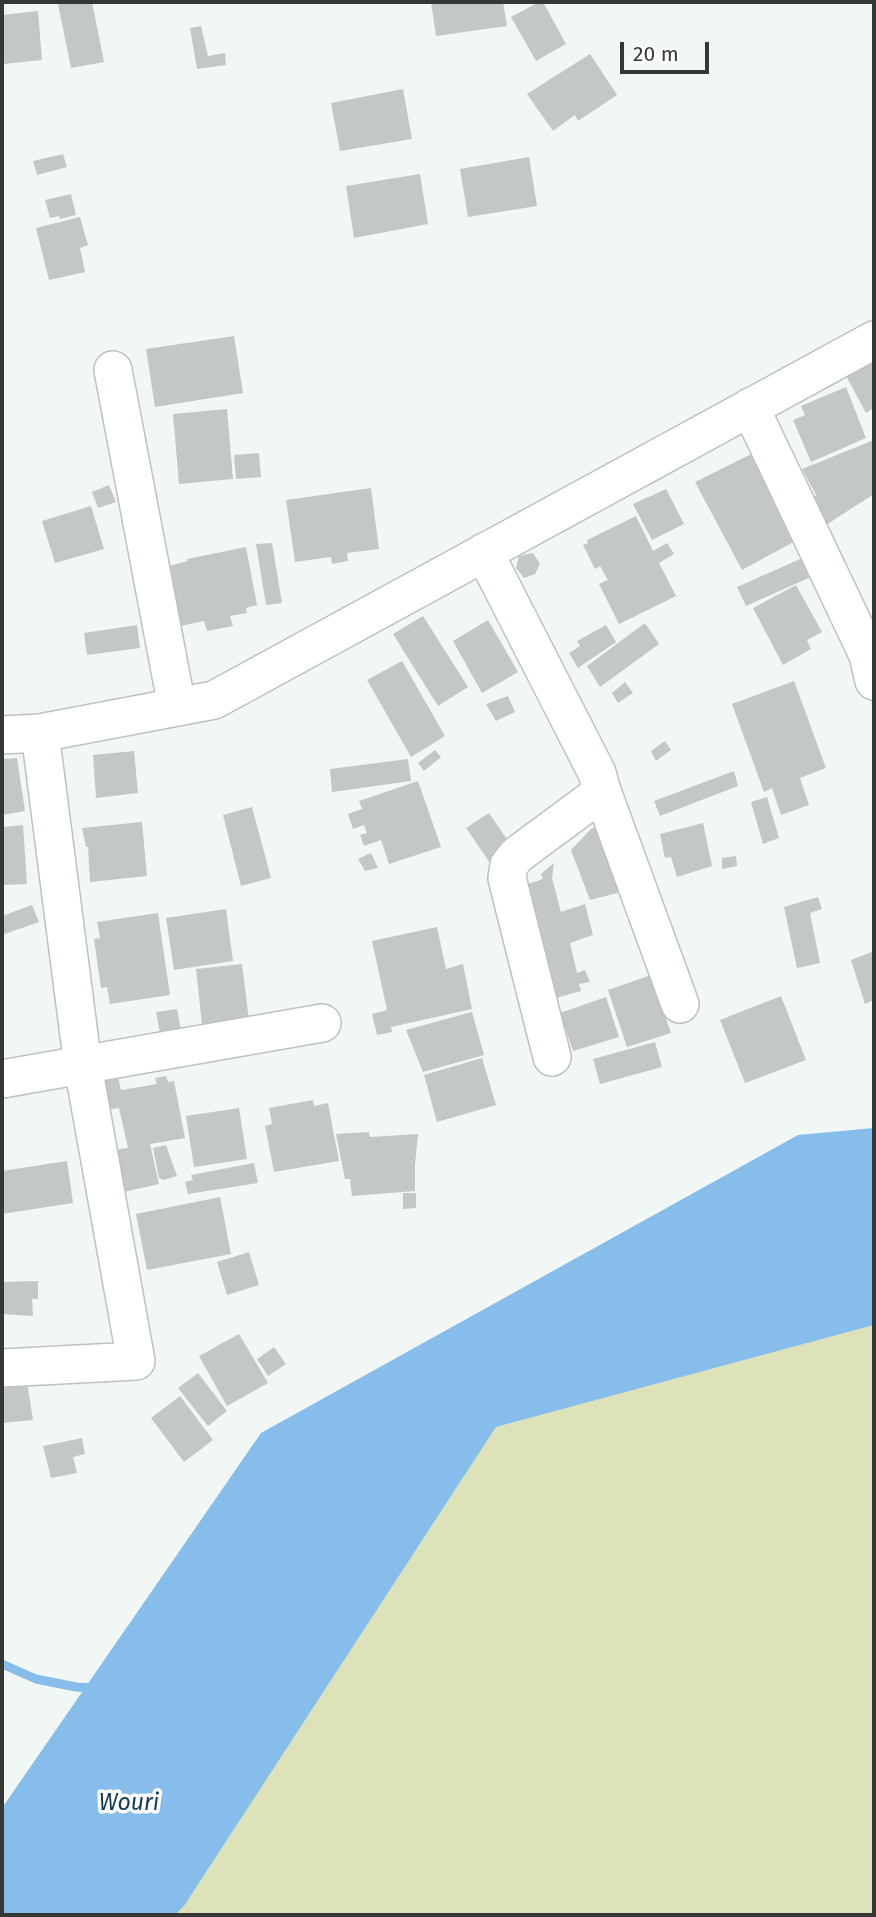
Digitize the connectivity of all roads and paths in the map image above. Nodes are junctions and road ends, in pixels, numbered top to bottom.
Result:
1 (874, 340) edge
2 (113, 370) dead end
3 (750, 407) junction
4 (484, 552) junction
5 (874, 681) edge
6 (177, 707) junction
7 (40, 733) junction
8 (2, 734) edge
9 (601, 788) junction
10 (680, 1004) dead end
11 (322, 1023) dead end
12 (552, 1056) dead end
13 (83, 1066) junction
14 (2, 1079) edge
15 (2, 1368) edge

1 - 3 street
2 - 6 street
3 - 4 street
3 - 5 street
4 - 6 street
4 - 9 street
6 - 7 street
7 - 8 street
7 - 13 street
9 - 10 street
9 - 12 street
11 - 13 street
13 - 14 street
13 - 15 street

